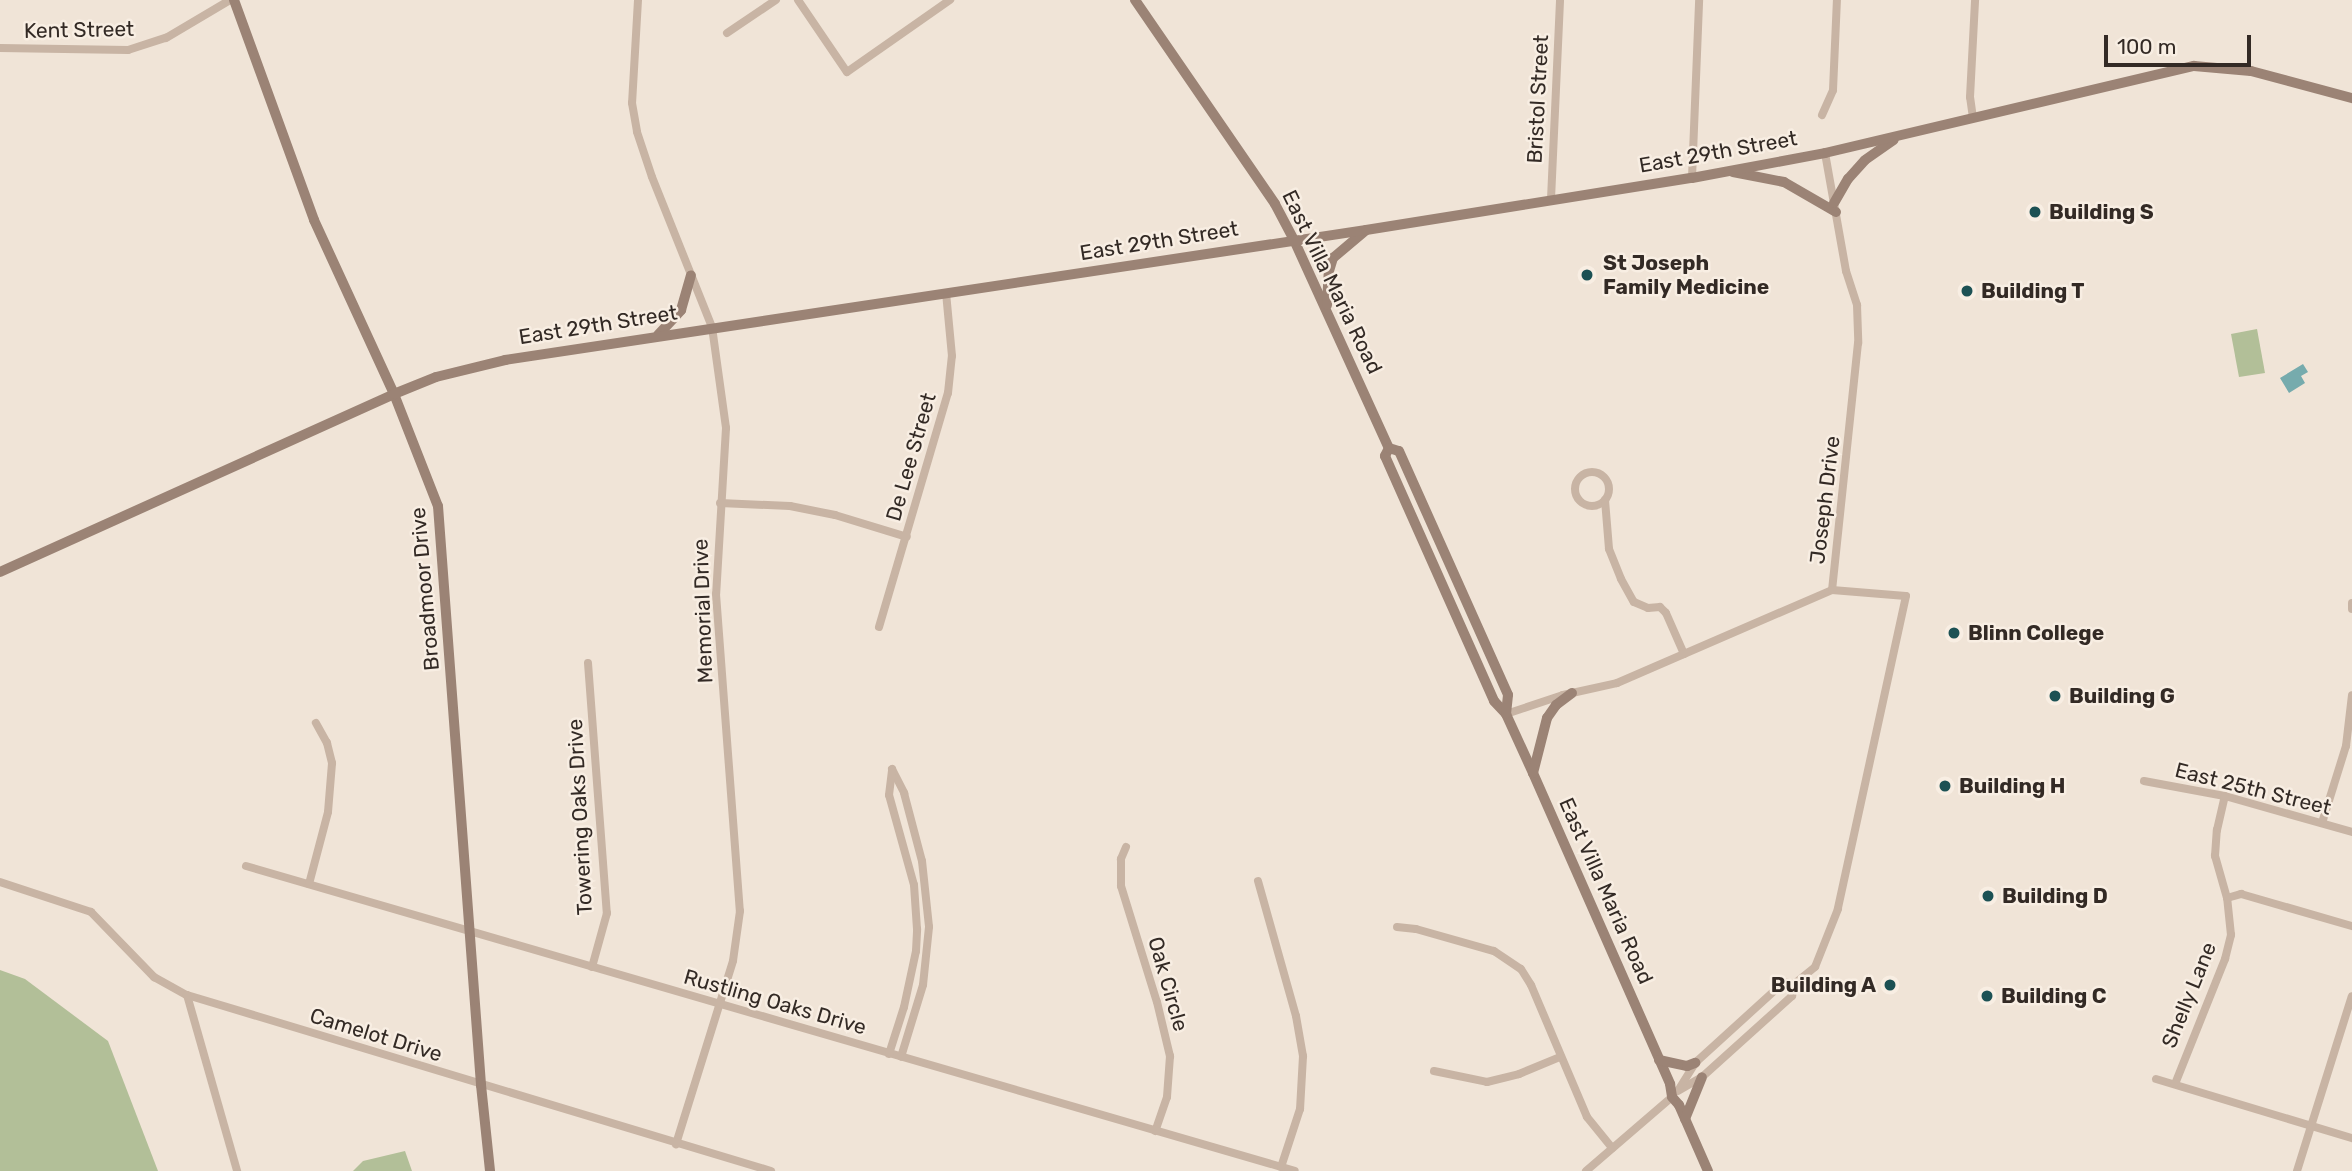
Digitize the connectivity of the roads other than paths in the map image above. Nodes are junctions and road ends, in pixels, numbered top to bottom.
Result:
1 (232, 0) edge
2 (638, 0) edge
3 (776, 0) edge
4 (798, 0) edge
5 (950, 0) edge
6 (1135, 0) edge
7 (1560, 0) edge
8 (1699, 0) edge
9 (1837, 0) edge
10 (1975, 0) edge
11 (727, 33) dead end
12 (0, 48) edge
13 (2352, 98) edge
14 (1822, 115) dead end
15 (1973, 118) junction
16 (1900, 135) junction
17 (1825, 153) junction
18 (1727, 171) junction
19 (1692, 178) junction
20 (1551, 199) junction
21 (1835, 207) junction
22 (1366, 230) junction
23 (1294, 240) junction
24 (691, 275) junction
25 (946, 293) junction
26 (1326, 307) junction
27 (712, 327) junction
28 (658, 335) junction
29 (394, 394) junction
30 (1605, 500) junction
31 (720, 503) junction
32 (907, 537) junction
33 (0, 572) edge
34 (1832, 590) junction
35 (879, 627) dead end
36 (1684, 654) junction
37 (588, 663) dead end
38 (1572, 693) junction
39 (2352, 695) edge
40 (1506, 714) junction
41 (316, 723) dead end
42 (1533, 773) junction
43 (2144, 782) dead end
44 (2225, 796) junction
45 (2322, 823) junction
46 (2352, 832) edge
47 (1126, 847) dead end
48 (246, 866) dead end
49 (1258, 881) dead end
50 (0, 882) edge
51 (925, 883) junction
52 (309, 884) junction
53 (914, 885) junction
54 (2227, 898) junction
55 (2352, 926) edge
56 (1397, 927) dead end
57 (470, 931) junction
58 (592, 967) junction
59 (1794, 984) junction
60 (187, 995) junction
61 (2352, 996) edge
62 (720, 1005) junction
63 (889, 1054) junction
64 (1560, 1056) junction
65 (901, 1057) junction
66 (1659, 1060) junction
67 (1695, 1063) junction
68 (1434, 1071) dead end
69 (1702, 1077) junction
70 (2156, 1079) dead end
71 (481, 1084) junction
72 (2175, 1084) junction
73 (1675, 1094) junction
74 (1685, 1119) junction
75 (2311, 1126) junction
76 (1155, 1131) junction
77 (2352, 1138) edge
78 (676, 1144) junction
79 (1612, 1149) junction
80 (1281, 1167) junction
81 (237, 1171) edge
82 (490, 1171) edge
83 (771, 1171) edge
84 (1295, 1171) edge
85 (1586, 1171) edge
86 (1708, 1171) edge
87 (2297, 1171) edge

1 - 12 street, Kent Street
1 - 29 main road, Broadmoor Drive
2 - 24 street, Memorial Drive
3 - 11 street
4 - 5 street
6 - 23 main road, East Villa Maria Road
7 - 20 street, Bristol Street
8 - 19 street
9 - 14 street
10 - 15 street
13 - 15 main road, East 29th Street
15 - 16 main road, East 29th Street
16 - 17 main road, East 29th Street
16 - 21 main road
17 - 18 main road, East 29th Street
17 - 21 street, Joseph Drive
18 - 19 main road, East 29th Street
18 - 21 main road
19 - 20 main road, East 29th Street
20 - 22 main road, East 29th Street
21 - 34 street, Joseph Drive
22 - 23 main road, East 29th Street
22 - 26 main road
23 - 25 main road, East 29th Street
23 - 26 main road, East Villa Maria Road
24 - 27 street, Memorial Drive
24 - 28 main road
25 - 27 main road, East 29th Street
25 - 32 street, De Lee Street
26 - 40 main road, East Villa Maria Road
27 - 28 main road, East 29th Street
27 - 31 street, Memorial Drive
28 - 29 main road, East 29th Street
29 - 33 main road, East 29th Street
29 - 57 main road, Broadmoor Drive
30 - 30 street
30 - 36 street
31 - 32 street
31 - 62 street, Memorial Drive
32 - 35 street, De Lee Street
34 - 36 street, Joseph Drive
34 - 59 street
36 - 38 street, Joseph Drive
37 - 58 street, Towering Oaks Drive
38 - 40 street, Joseph Drive
38 - 42 main road
39 - 45 street
40 - 42 main road, East Villa Maria Road
41 - 52 street
42 - 66 main road, East Villa Maria Road
43 - 44 street, East 25th Street
44 - 45 street, East 25th Street
44 - 54 street, Shelly Lane
45 - 46 street, East 25th Street
47 - 76 street, Oak Circle
48 - 52 street, Rustling Oaks Drive
49 - 80 street
50 - 60 street, Camelot Drive
51 - 53 street
51 - 53 street
51 - 65 street
52 - 57 street, Rustling Oaks Drive
53 - 63 street
54 - 55 street
54 - 72 street, Shelly Lane
56 - 64 street
57 - 58 street, Rustling Oaks Drive
57 - 71 main road, Broadmoor Drive
58 - 62 street, Rustling Oaks Drive
59 - 67 street
59 - 69 street
60 - 71 street, Camelot Drive
60 - 81 street
61 - 75 street
62 - 63 street, Rustling Oaks Drive
62 - 78 street, Memorial Drive
63 - 65 street, Rustling Oaks Drive
64 - 68 street
64 - 79 street
65 - 76 street, Rustling Oaks Drive
66 - 67 main road
66 - 73 main road, East Villa Maria Road
67 - 73 street
69 - 73 street
69 - 74 main road
70 - 72 street
71 - 78 street, Camelot Drive
71 - 82 main road, Broadmoor Drive
72 - 75 street
73 - 74 main road, East Villa Maria Road
73 - 79 street
74 - 86 main road, East Villa Maria Road
75 - 77 street
75 - 87 street
76 - 80 street, Rustling Oaks Drive
78 - 83 street, Camelot Drive
79 - 85 street
80 - 84 street, Rustling Oaks Drive

